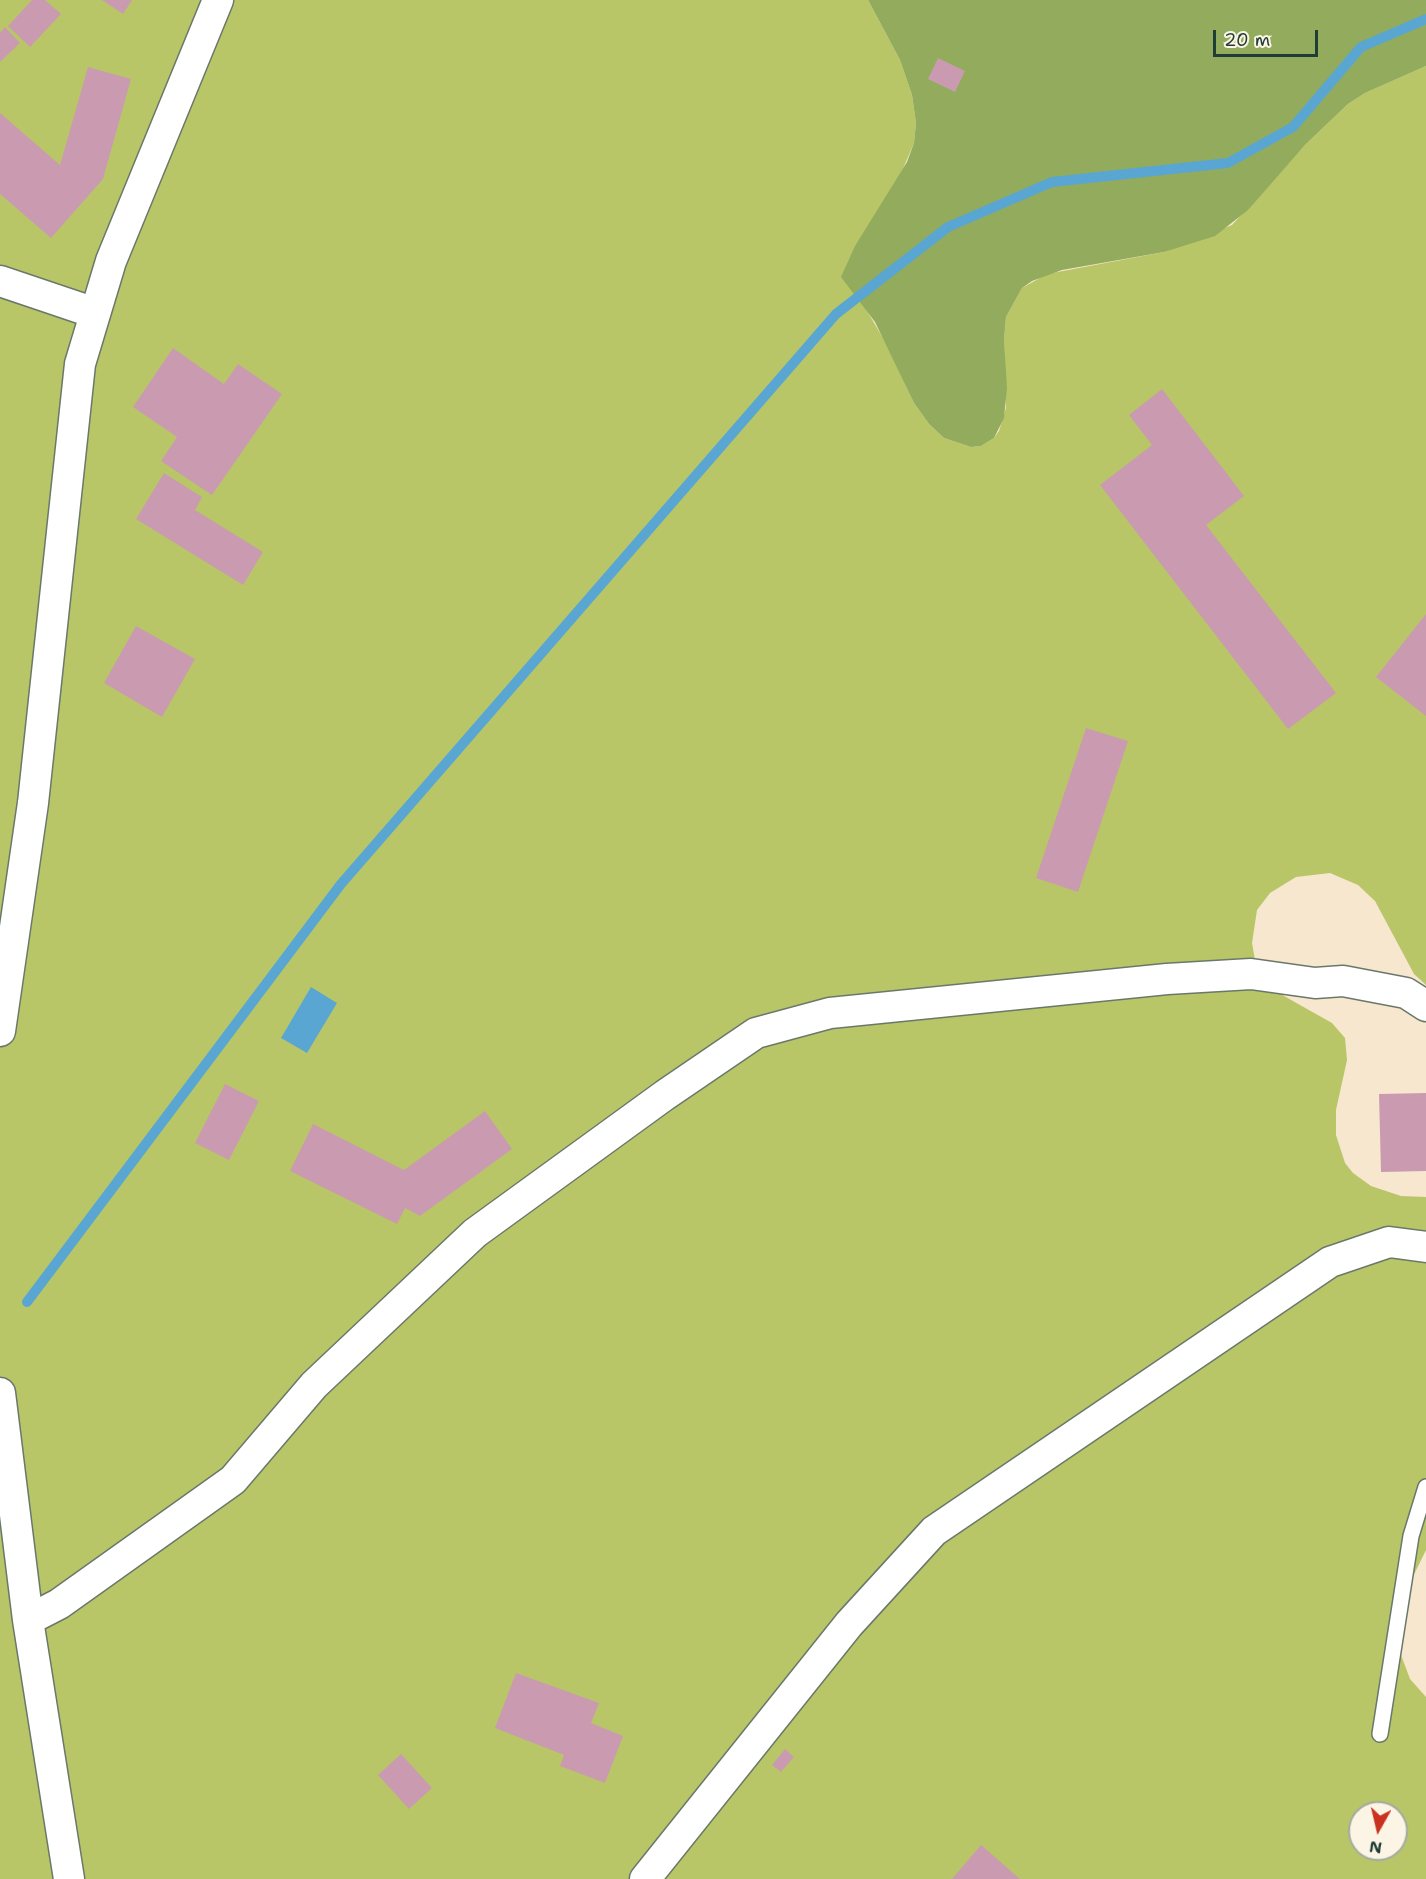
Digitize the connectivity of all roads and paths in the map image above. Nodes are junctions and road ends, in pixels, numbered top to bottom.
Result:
1 (218, 0) edge
2 (0, 281) edge
3 (95, 313) junction
4 (1426, 1006) edge
5 (0, 1031) edge
6 (1426, 1247) edge
7 (0, 1394) edge
8 (1426, 1487) edge
9 (28, 1620) junction
10 (1380, 1734) dead end
11 (69, 1879) edge
12 (645, 1879) edge

1 - 3 street
2 - 3 street
3 - 5 street
4 - 9 street
6 - 12 street
7 - 9 street
8 - 10 lane
9 - 11 street

